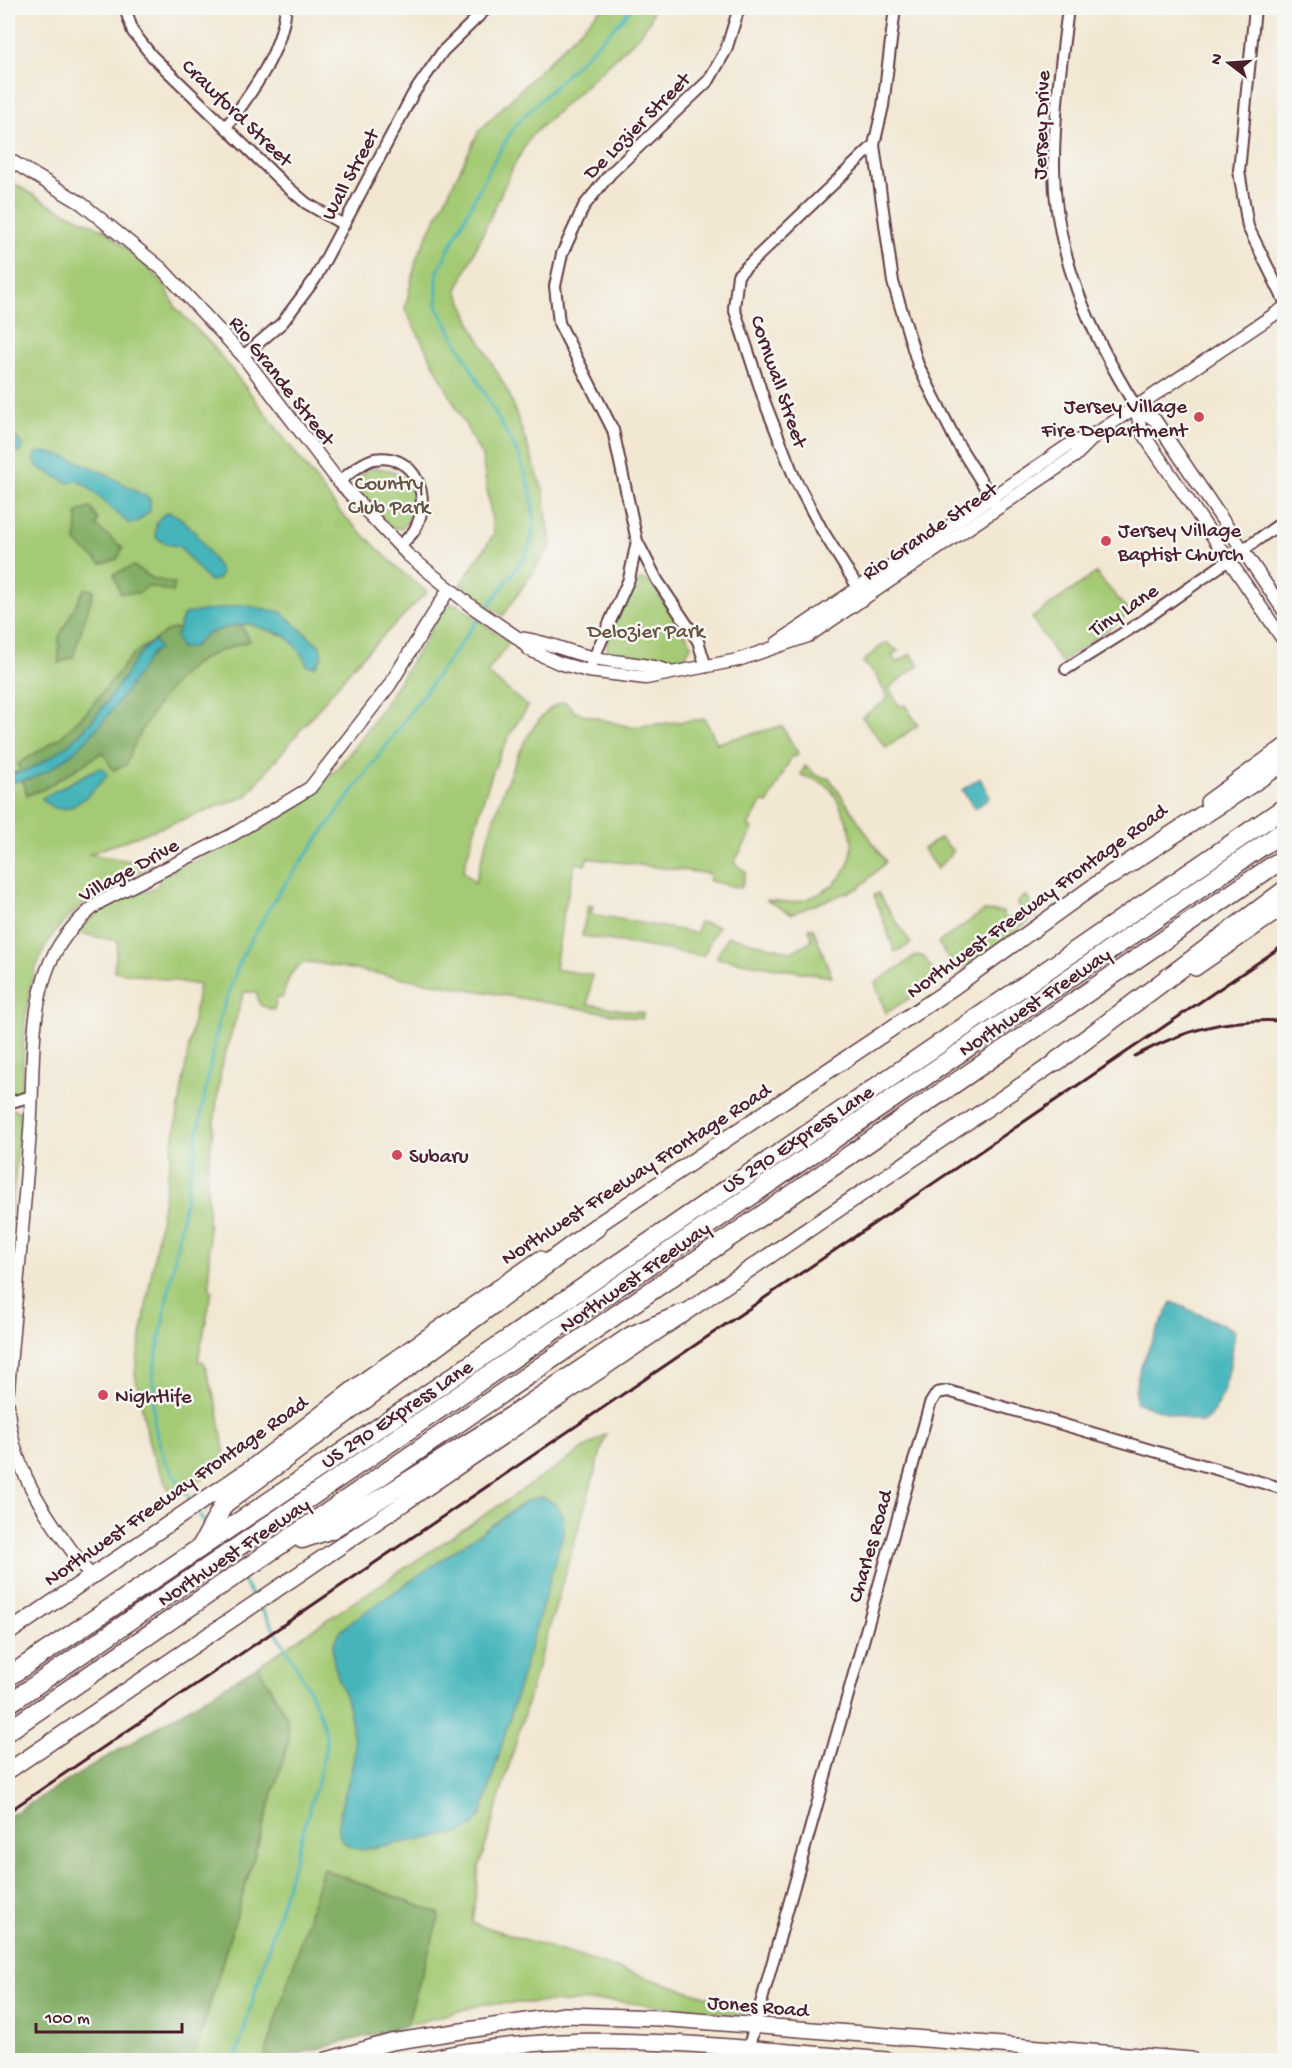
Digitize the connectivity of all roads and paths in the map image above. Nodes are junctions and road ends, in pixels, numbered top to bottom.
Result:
1 (125, 8) edge
2 (286, 8) edge
3 (487, 8) edge
4 (739, 8) edge
5 (895, 8) edge
6 (1068, 8) edge
7 (1255, 8) edge
8 (227, 126) junction
9 (874, 145) junction
10 (8, 159) edge
11 (344, 225) junction
12 (1284, 300) edge
13 (1284, 308) edge
14 (243, 356) junction
15 (1136, 407) junction
16 (1100, 431) junction
17 (339, 482) junction
18 (991, 497) junction
19 (998, 508) junction
20 (1284, 521) edge
21 (637, 541) junction
22 (400, 546) junction
23 (1242, 549) junction
24 (1230, 558) junction
25 (449, 589) junction
26 (861, 592) junction
27 (1284, 611) edge
28 (518, 638) junction
29 (1284, 641) edge
30 (594, 658) junction
31 (706, 667) junction
32 (1065, 669) dead end
33 (588, 671) junction
34 (668, 671) junction
35 (1284, 747) edge
36 (1284, 762) edge
37 (1284, 808) edge
38 (1284, 831) edge
39 (1284, 858) edge
40 (1111, 875) junction
41 (1284, 891) edge
42 (1284, 907) edge
43 (1057, 1061) junction
44 (33, 1096) junction
45 (8, 1103) edge
46 (597, 1227) junction
47 (13, 1264) edge
48 (682, 1314) junction
49 (8, 1389) edge
50 (8, 1406) edge
51 (1284, 1489) edge
52 (280, 1546) junction
53 (196, 1551) junction
54 (91, 1577) junction
55 (8, 1633) edge
56 (8, 1677) edge
57 (8, 1704) edge
58 (8, 1731) edge
59 (8, 1771) edge
60 (755, 2026) junction
61 (747, 2055) edge
62 (1171, 2059) edge
63 (327, 2061) edge
64 (423, 2061) edge
65 (887, 2061) edge
66 (1191, 2061) edge

1 - 8 street, Crawford Street
2 - 8 street
3 - 11 street, Wall Street
4 - 21 street, De Lozier Street
5 - 9 street
6 - 15 street, Jersey Drive
7 - 12 street
8 - 11 street, Crawford Street
9 - 18 street
9 - 26 street, Cornwall Street
10 - 14 street, Rio Grande Street
11 - 14 street, Wall Street
13 - 15 street, Rio Grande Street
14 - 17 street, Rio Grande Street
15 - 16 street, Rio Grande Street
15 - 23 street, Jersey Drive
15 - 24 street, Jersey Drive
16 - 18 street, Rio Grande Street
16 - 19 street, Rio Grande Street
17 - 22 street, Rio Grande Street
17 - 22 street
18 - 19 street
18 - 26 street, Rio Grande Street
19 - 26 street, Rio Grande Street
20 - 23 street, Tiny Lane
21 - 30 street, De Lozier Street
21 - 31 street, De Lozier Street
22 - 25 street, Rio Grande Street
23 - 24 street, Tiny Lane
23 - 27 street, Jersey Drive
24 - 29 street, Jersey Drive
24 - 32 street, Tiny Lane
25 - 28 street, Rio Grande Street
25 - 44 street, Village Drive
26 - 31 street, Rio Grande Street
28 - 30 street, Rio Grande Street
28 - 33 street, Rio Grande Street
30 - 33 street, De Lozier Street
30 - 34 street, Rio Grande Street
31 - 34 street, Rio Grande Street
33 - 34 street, Rio Grande Street
35 - 40 main road, Northwest Freeway Frontage Road
36 - 40 highway
37 - 53 highway, Northwest Freeway
38 - 57 highway, US 290 Express Lane
39 - 52 highway, Northwest Freeway
40 - 46 main road, Northwest Freeway Frontage Road
41 - 43 highway
42 - 43 main road
43 - 48 main road
44 - 45 street
44 - 47 street, Village Drive
46 - 53 highway
46 - 54 main road, Northwest Freeway Frontage Road
47 - 49 street, Village Drive
48 - 52 highway
48 - 59 main road
50 - 54 street
51 - 60 street, Charles Road
52 - 58 highway, Northwest Freeway
53 - 56 highway, Northwest Freeway
54 - 55 main road, Northwest Freeway Frontage Road
60 - 61 street, Charles Road
60 - 62 main road, Jones Road
60 - 63 main road, Jones Road
61 - 64 main road
61 - 65 main road
62 - 66 main road, Jones Road

